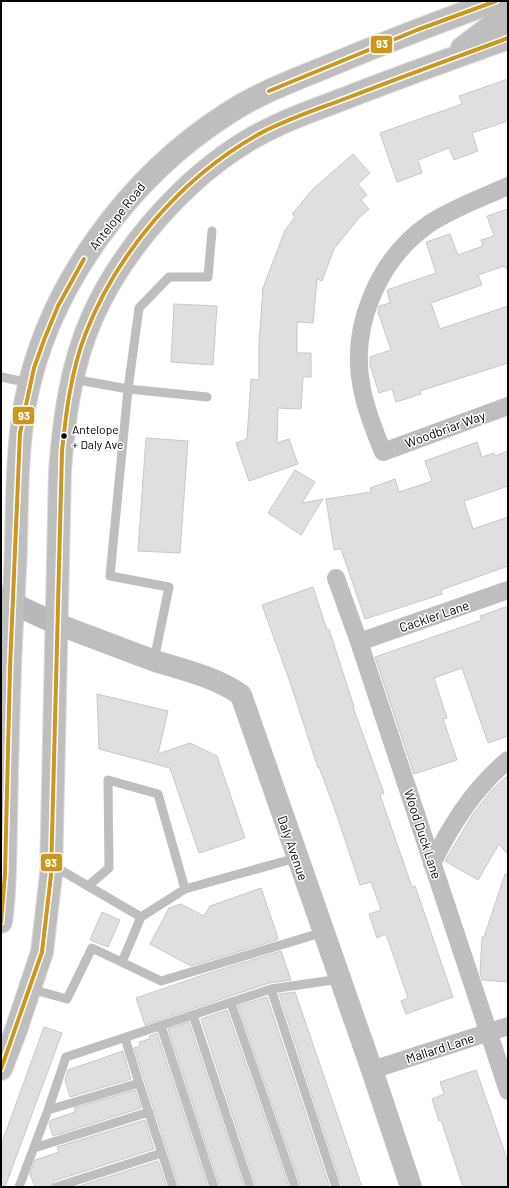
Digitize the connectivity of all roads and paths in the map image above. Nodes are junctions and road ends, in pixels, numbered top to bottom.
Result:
1 (496, 1) edge
2 (508, 13) edge
3 (508, 38) edge
4 (447, 60) junction
5 (508, 186) edge
6 (212, 231) dead end
7 (1, 377) edge
8 (73, 380) junction
9 (30, 383) junction
10 (128, 389) junction
11 (207, 397) dead end
12 (508, 406) edge
13 (336, 578) dead end
14 (508, 590) edge
15 (7, 613) edge
16 (57, 624) junction
17 (359, 642) junction
18 (154, 660) junction
19 (508, 760) edge
20 (3, 817) edge
21 (296, 858) junction
22 (432, 864) junction
23 (52, 865) junction
24 (88, 886) junction
25 (185, 889) junction
26 (141, 917) junction
27 (1, 922) edge
28 (324, 932) junction
29 (122, 962) junction
30 (340, 979) junction
31 (30, 989) junction
32 (271, 989) junction
33 (231, 1003) junction
34 (193, 1015) junction
35 (161, 1026) junction
36 (508, 1026) edge
37 (489, 1033) junction
38 (125, 1038) junction
39 (1, 1069) edge
40 (372, 1070) junction
41 (139, 1082) junction
42 (508, 1090) edge
43 (48, 1110) junction
44 (149, 1112) junction
45 (34, 1148) junction
46 (162, 1153) junction
47 (19, 1187) edge
48 (56, 1187) edge
49 (173, 1187) edge
50 (214, 1187) edge
51 (250, 1187) edge
52 (295, 1187) edge
53 (336, 1187) edge
54 (411, 1187) edge

1 - 9 main road, Antelope Road
2 - 4 main road
3 - 4 main road
4 - 8 main road
5 - 12 street, Woodbriar Way
6 - 10 lane
7 - 9 lane
8 - 10 lane
8 - 16 main road
9 - 15 main road, Antelope Road
10 - 11 lane
10 - 18 lane
13 - 17 street, Wood Duck Lane
14 - 17 street, Cackler Lane
15 - 16 main road
15 - 20 main road, Antelope Road
16 - 18 main road, Daly Avenue
16 - 23 main road
17 - 22 street, Wood Duck Lane
18 - 21 main road, Daly Avenue
19 - 22 street
20 - 27 main road, Antelope Road
21 - 25 lane
21 - 28 main road, Daly Avenue
22 - 37 street, Wood Duck Lane
23 - 24 lane
23 - 31 main road
24 - 25 lane
24 - 26 lane
25 - 26 lane
26 - 29 lane
28 - 29 lane
28 - 30 main road, Daly Avenue
29 - 31 lane
30 - 32 lane
30 - 40 main road, Daly Avenue
31 - 39 main road
32 - 33 lane
32 - 53 lane
33 - 34 lane
33 - 52 lane
34 - 35 lane
34 - 51 lane
35 - 38 lane
35 - 50 lane
36 - 37 street, Mallard Lane
37 - 40 street, Mallard Lane
37 - 42 street, Wood Duck Lane
38 - 41 lane
38 - 43 lane
40 - 54 main road, Daly Avenue
41 - 43 lane
41 - 44 lane
43 - 45 lane
44 - 45 lane
44 - 46 lane
45 - 47 lane
46 - 48 lane
46 - 49 lane

